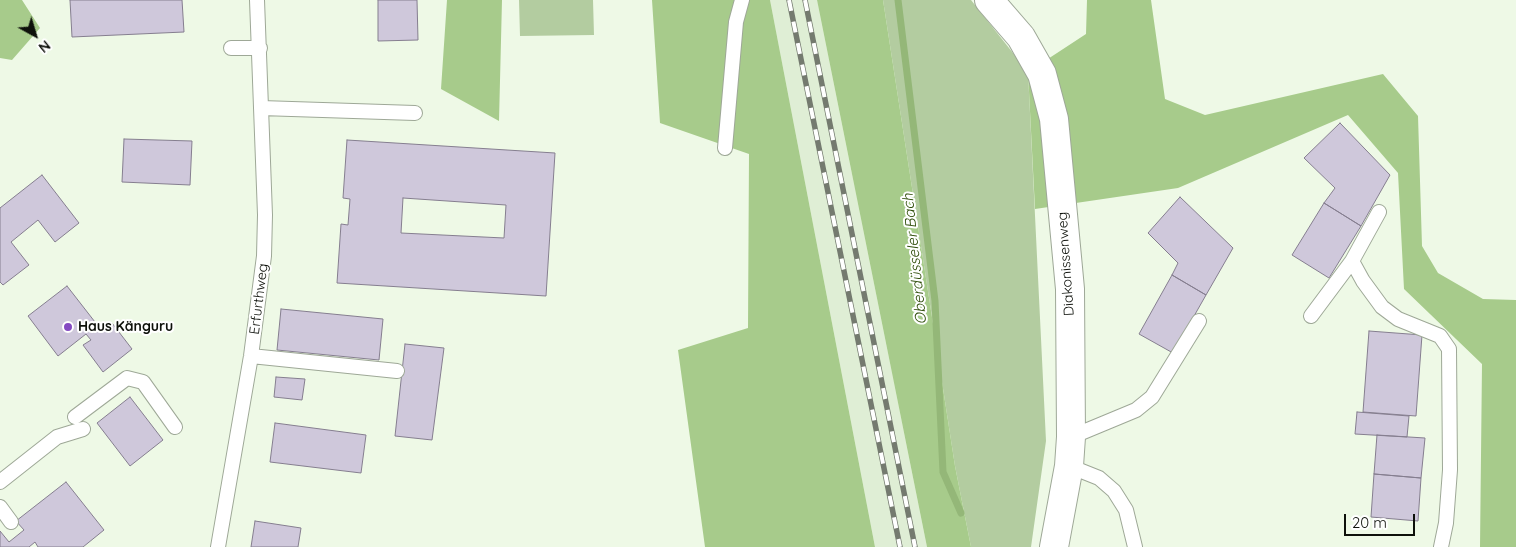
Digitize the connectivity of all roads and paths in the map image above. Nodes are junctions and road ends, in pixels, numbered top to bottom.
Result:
1 (258, 0) edge
2 (742, 0) edge
3 (989, 0) edge
4 (232, 48) dead end
5 (260, 48) junction
6 (261, 108) junction
7 (415, 113) dead end
8 (725, 148) dead end
9 (1379, 212) dead end
10 (1352, 261) junction
11 (1312, 316) dead end
12 (1199, 320) dead end
13 (251, 356) junction
14 (396, 371) dead end
15 (75, 417) dead end
16 (175, 427) dead end
17 (84, 429) dead end
18 (1071, 437) junction
19 (1069, 466) junction
20 (0, 482) edge
21 (0, 507) edge
22 (12, 522) dead end
23 (218, 547) edge
24 (1054, 547) edge
25 (1135, 547) edge
26 (1441, 547) edge

1 - 5 lane, Erfurthweg
2 - 8 lane
3 - 18 street, Diakonissenweg
4 - 5 lane
5 - 6 lane, Erfurthweg
6 - 7 lane
6 - 13 lane, Erfurthweg
9 - 10 lane
10 - 11 lane
10 - 26 lane
12 - 18 lane
13 - 14 lane
13 - 23 lane, Erfurthweg
15 - 16 lane
17 - 20 lane
18 - 19 street, Diakonissenweg
19 - 24 street, Diakonissenweg
19 - 25 lane
21 - 22 lane

